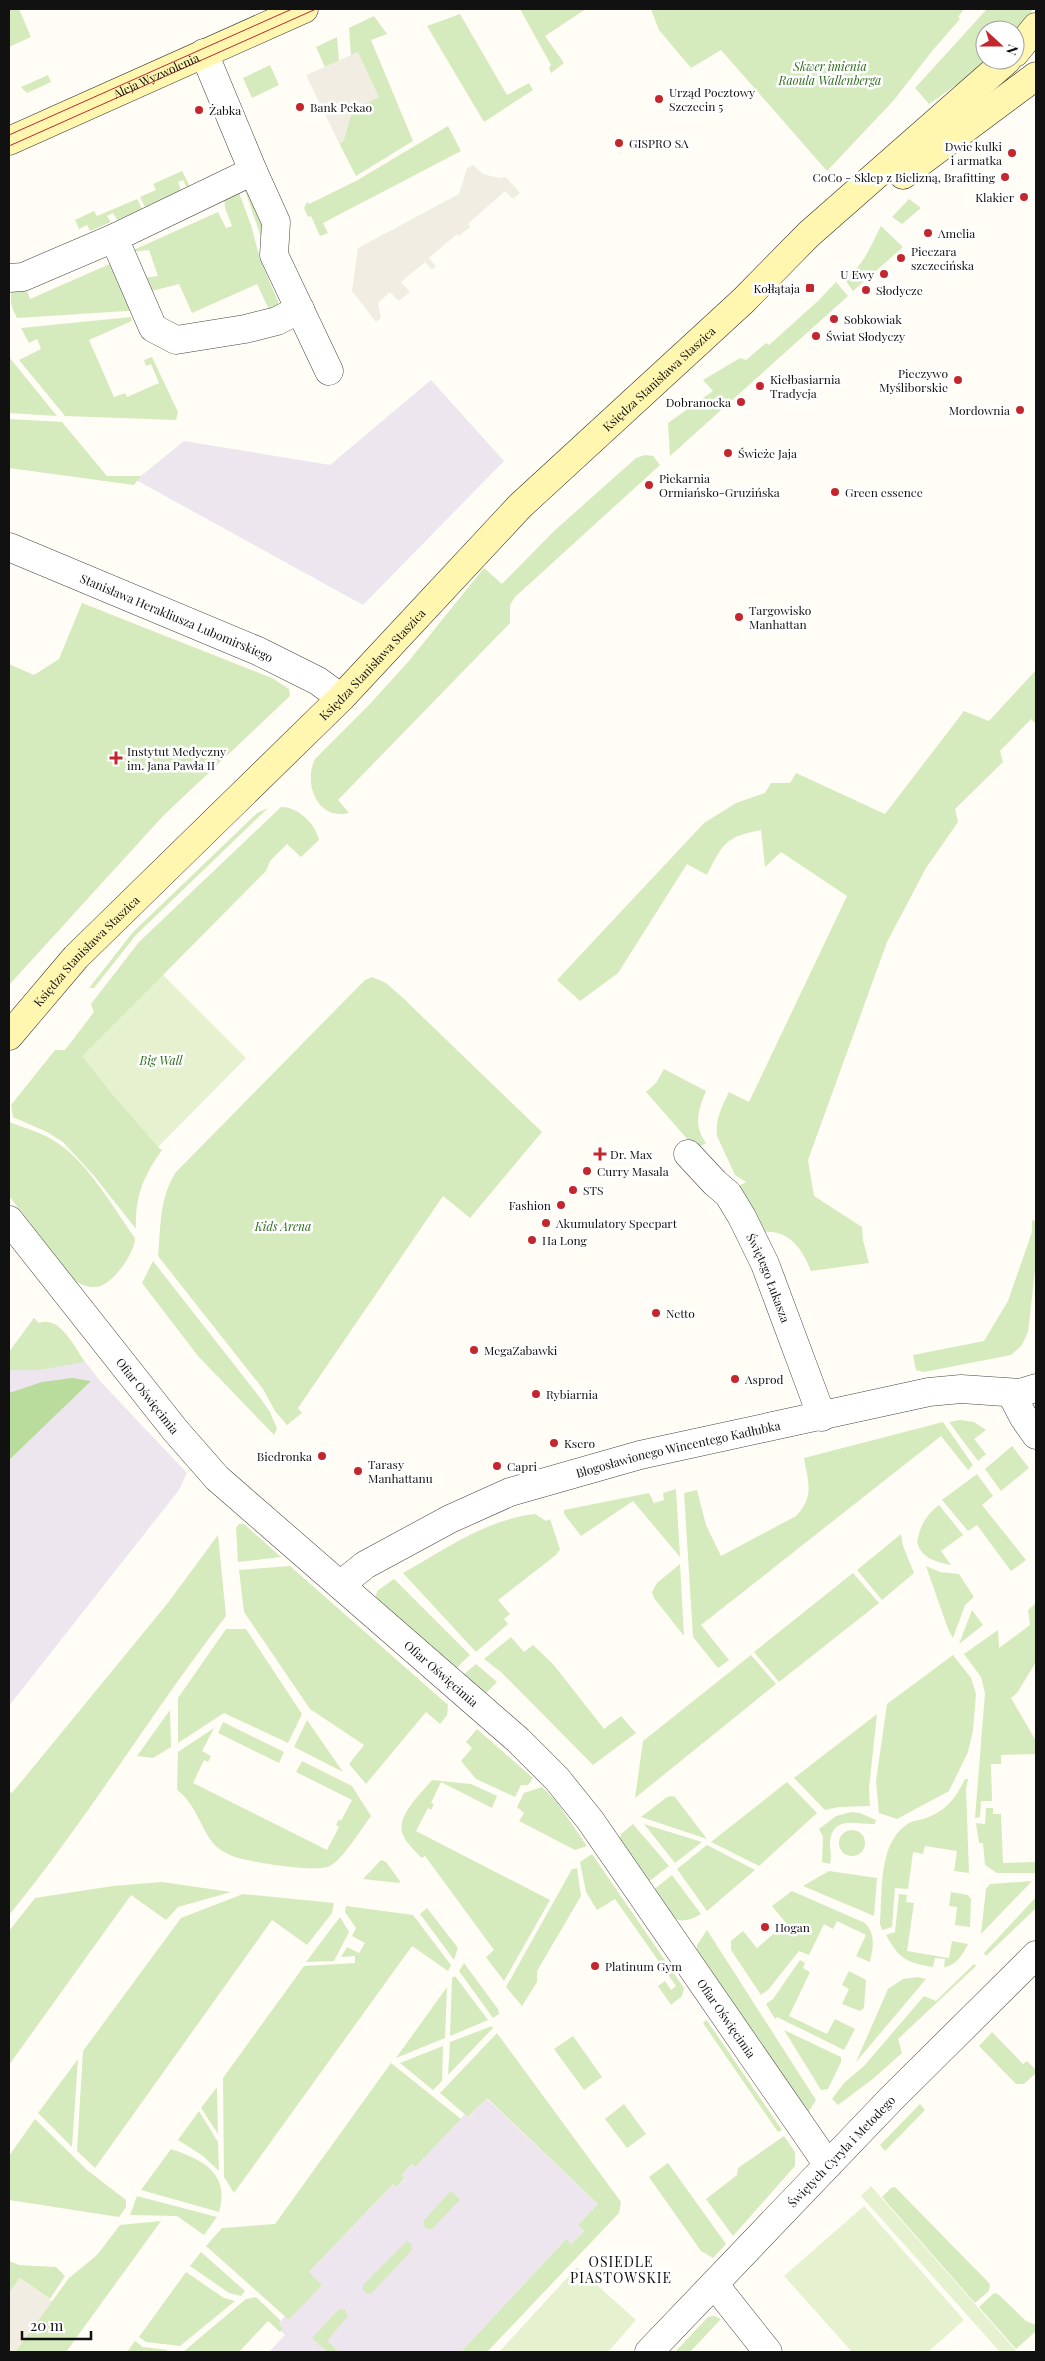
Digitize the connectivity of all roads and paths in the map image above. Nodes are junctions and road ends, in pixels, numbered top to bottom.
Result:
1 (299, 10) edge
2 (1036, 28) edge
3 (1025, 41) edge
4 (204, 53) junction
5 (997, 70) edge
6 (1036, 76) edge
7 (9, 141) edge
8 (253, 171) junction
9 (114, 238) junction
10 (9, 278) edge
11 (743, 301) junction
12 (300, 309) junction
13 (328, 371) dead end
14 (9, 547) edge
15 (341, 698) junction
16 (9, 1036) edge
17 (688, 1154) dead end
18 (9, 1220) edge
19 (1036, 1371) edge
20 (1024, 1391) edge
21 (822, 1417) junction
22 (1036, 1435) edge
23 (340, 1585) junction
24 (1036, 1955) edge
25 (828, 2165) junction
26 (714, 2284) junction
27 (649, 2352) edge
28 (768, 2352) edge

1 - 4 street, Aleja Wyzwolenia
2 - 3 street
4 - 7 street, Aleja Wyzwolenia
4 - 8 street
5 - 11 street, Księdza Stanisława Staszica
6 - 11 street, Księdza Stanisława Staszica
8 - 9 street
8 - 12 street
9 - 10 street
9 - 12 street
11 - 15 street, Księdza Stanisława Staszica
12 - 13 street
14 - 15 street, Stanisława Herakliusza Lubomirskiego
15 - 16 street, Księdza Stanisława Staszica
17 - 21 street, Świętego Łukasza
18 - 23 street, Ofiar Oświęcimia
19 - 20 street
20 - 21 street, Błogosławionego Wincentego Kadłubka
20 - 22 street
21 - 23 street, Błogosławionego Wincentego Kadłubka
23 - 25 street, Ofiar Oświęcimia
24 - 25 street, Świętych Cyryla i Metodego
25 - 26 street, Świętych Cyryla i Metodego
26 - 27 street, Świętych Cyryla i Metodego
26 - 28 street

